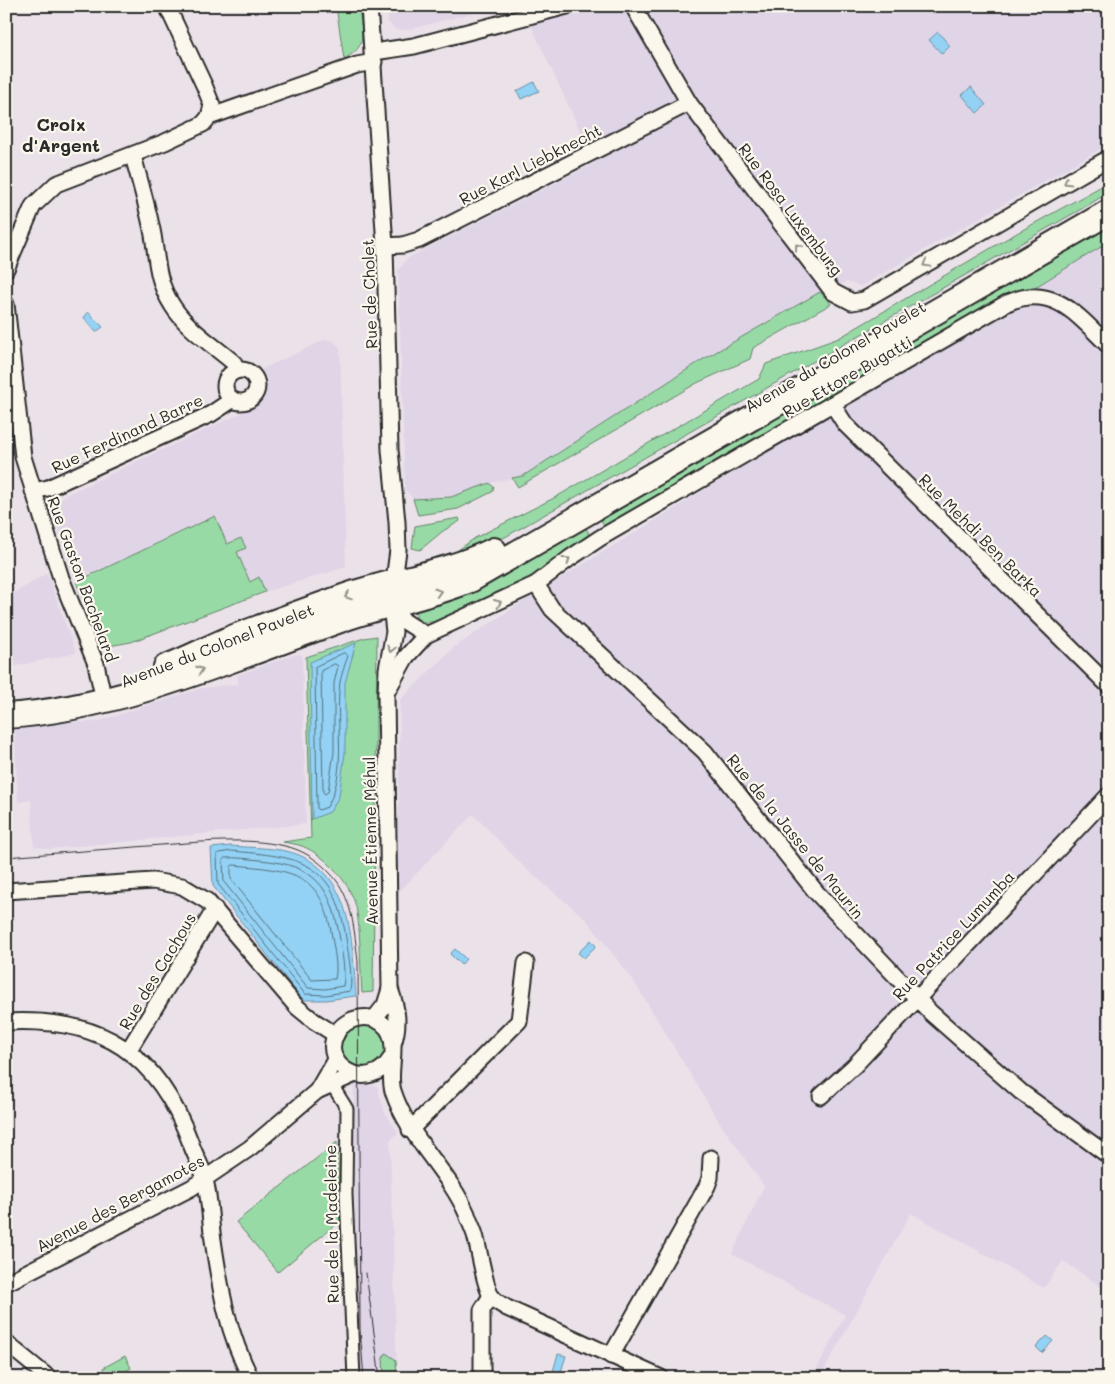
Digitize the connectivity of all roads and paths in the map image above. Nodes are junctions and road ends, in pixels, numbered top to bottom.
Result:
1 (167, 6) edge
2 (369, 6) edge
3 (567, 6) edge
4 (633, 6) edge
5 (374, 57) junction
6 (689, 103) junction
7 (209, 117) junction
8 (132, 156) junction
9 (1109, 158) edge
10 (1109, 199) edge
11 (1109, 212) edge
12 (385, 246) junction
13 (10, 250) edge
14 (6, 269) edge
15 (6, 304) edge
16 (1109, 346) edge
17 (236, 371) junction
18 (232, 400) junction
19 (833, 406) junction
20 (33, 491) junction
21 (561, 513) junction
22 (589, 513) junction
23 (600, 538) junction
24 (394, 581) junction
25 (536, 584) junction
26 (391, 605) junction
27 (426, 635) junction
28 (1109, 686) edge
29 (101, 687) junction
30 (386, 693) junction
31 (6, 700) edge
32 (6, 716) edge
33 (1109, 795) edge
34 (6, 892) edge
35 (214, 909) junction
36 (526, 963) dead end
37 (390, 989) junction
38 (917, 998) junction
39 (374, 1019) junction
40 (6, 1022) edge
41 (336, 1035) junction
42 (128, 1051) junction
43 (392, 1051) junction
44 (336, 1058) junction
45 (353, 1074) junction
46 (373, 1075) junction
47 (329, 1080) junction
48 (392, 1089) junction
49 (821, 1096) dead end
50 (410, 1130) junction
51 (1109, 1156) edge
52 (711, 1158) dead end
53 (205, 1178) junction
54 (6, 1283) edge
55 (491, 1296) junction
56 (6, 1343) edge
57 (611, 1356) junction
58 (49, 1378) edge
59 (251, 1378) edge
60 (354, 1378) edge
61 (482, 1378) edge
62 (661, 1378) edge

1 - 7 street
2 - 5 street, Rue de Cholet
3 - 5 street
4 - 6 street, Rue Rosa Luxemburg
5 - 7 street
5 - 12 street, Rue de Cholet
9 -> 6 street, Rue Rosa Luxemburg
6 - 12 street, Rue Karl Liebknecht
7 - 8 street
8 - 13 street
8 - 17 street
10 - 21 main road, Avenue du Colonel Pavelet
11 - 22 main road, Avenue du Colonel Pavelet
12 - 24 street, Rue de Cholet
13 - 14 street
15 - 20 street, Rue Gaston Bachelard
16 - 19 street, Rue Ettore Bugatti
17 - 18 street
17 - 18 street
18 - 20 street, Rue Ferdinand Barre
19 - 23 street, Rue Ettore Bugatti
19 - 28 street, Rue Mehdi Ben Barka
20 - 29 street, Rue Gaston Bachelard
21 - 22 main road
21 - 24 main road, Avenue du Colonel Pavelet
22 - 23 street
26 -> 22 main road, Avenue du Colonel Pavelet
25 -> 23 street, Rue Ettore Bugatti
24 - 26 main road
24 -> 29 main road, Avenue du Colonel Pavelet
27 -> 25 street, Rue Ettore Bugatti
25 - 38 street, Rue de la Jasse de Maurin
26 - 27 street
26 -> 30 street, Avenue Étienne Méhul
32 -> 26 main road, Avenue du Colonel Pavelet
27 - 30 street, Avenue Étienne Méhul
29 - 31 main road, Avenue du Colonel Pavelet
30 - 37 street, Avenue Étienne Méhul
33 - 38 street, Rue Patrice Lumumba
34 - 35 street
35 - 41 street
35 - 42 street, Rue des Cachous
36 - 50 street
37 - 39 street, Avenue Étienne Méhul
37 - 43 street, Avenue Étienne Méhul
38 - 49 street, Rue Patrice Lumumba
38 - 51 street, Rue de la Jasse de Maurin
39 - 41 street
39 - 43 street
40 - 42 street
41 - 44 street
42 - 53 street
43 - 46 street
43 - 48 street, Avenue Étienne Méhul
44 - 45 street
44 - 47 street
45 - 46 street
45 - 47 street, Avenue des Bergamotes
46 - 48 street, Avenue Étienne Méhul
47 - 53 street, Avenue des Bergamotes
47 - 60 street, Rue de la Madeleine
48 - 50 street, Avenue Étienne Méhul
50 - 55 street, Avenue Étienne Méhul
52 - 57 street
53 - 54 street, Avenue des Bergamotes
53 - 59 street
55 - 57 street
55 - 61 street
56 - 58 street
57 - 62 street

